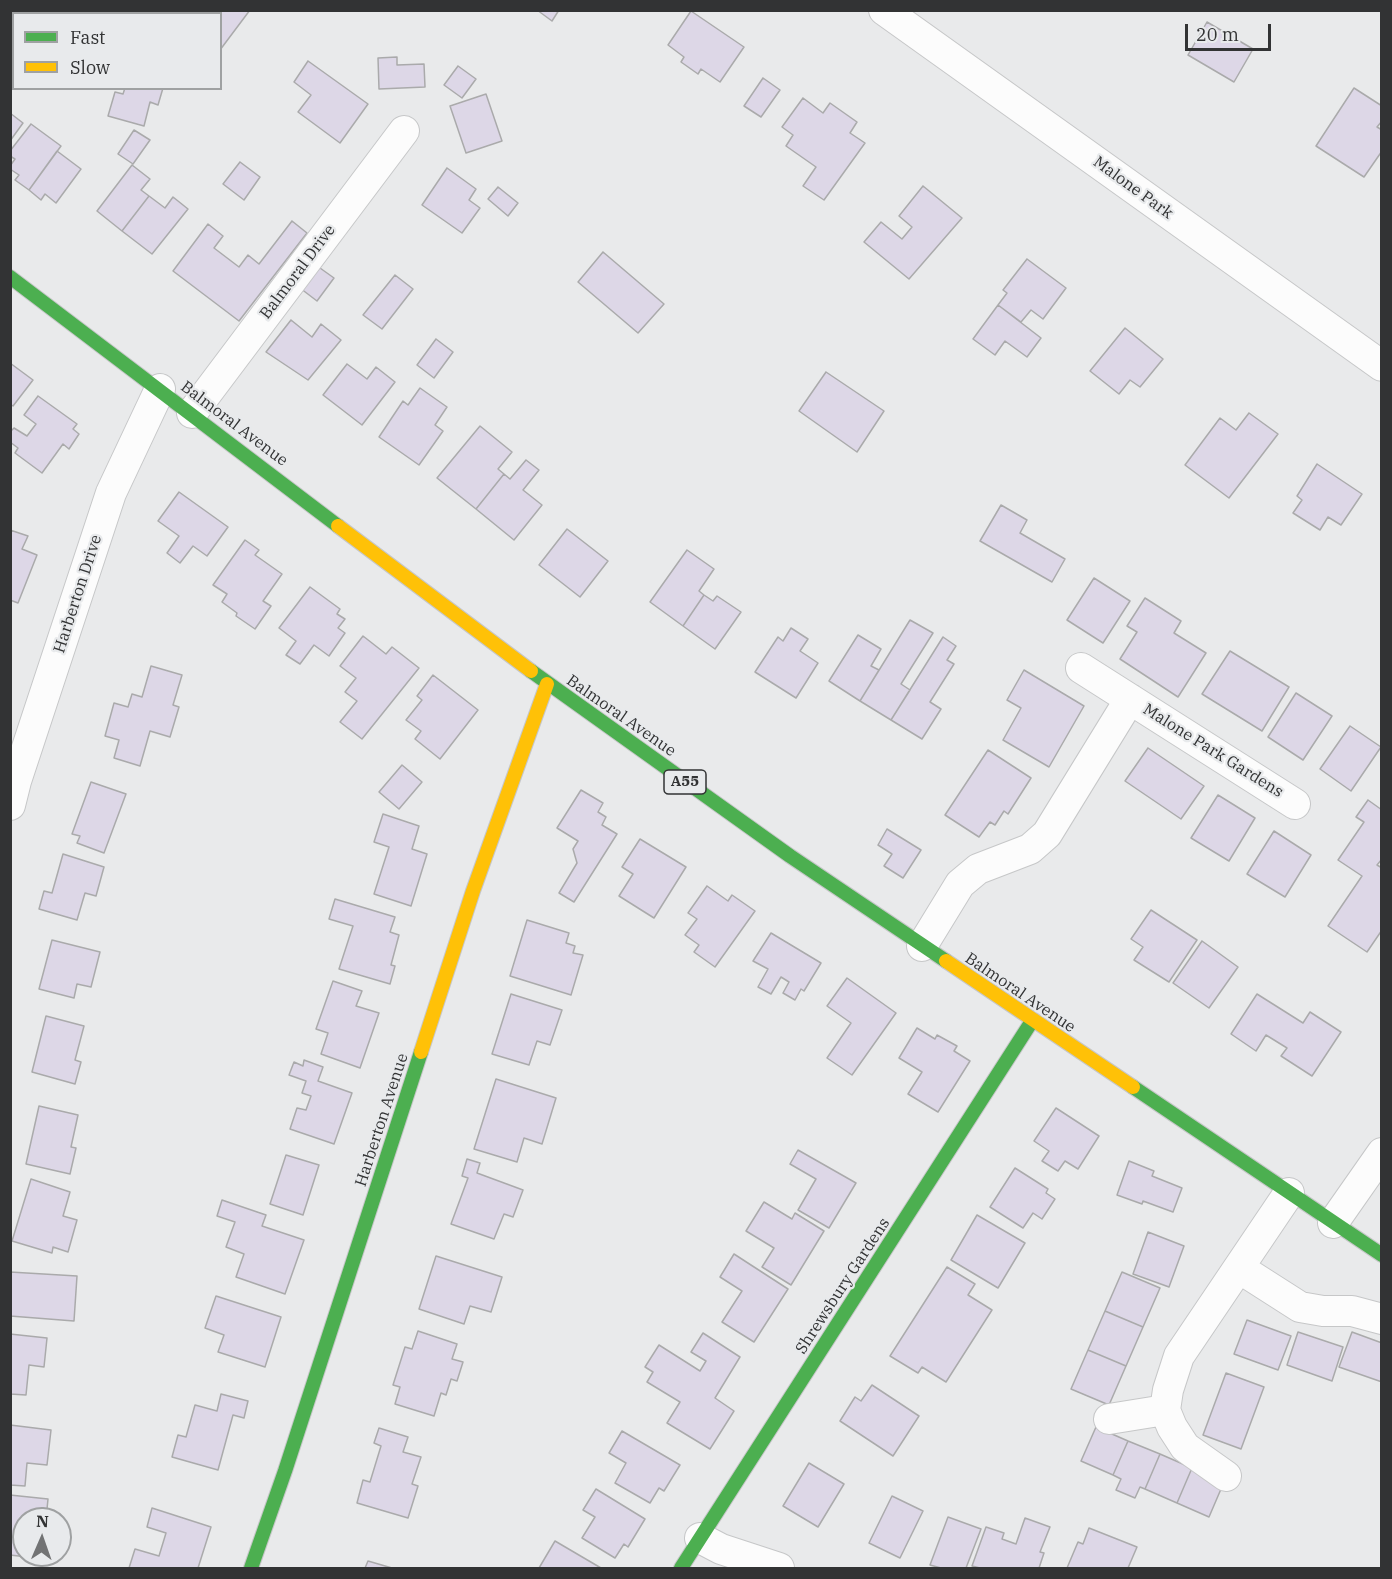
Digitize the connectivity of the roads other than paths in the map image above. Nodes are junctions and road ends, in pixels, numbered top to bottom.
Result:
1 (884, 10) edge
2 (404, 131) dead end
3 (10, 277) edge
4 (1382, 366) edge
5 (160, 389) junction
6 (192, 413) junction
7 (1081, 668) dead end
8 (547, 684) junction
9 (1130, 699) junction
10 (1296, 804) dead end
11 (10, 805) edge
12 (922, 946) junction
13 (1032, 1021) junction
14 (1382, 1153) edge
15 (1288, 1193) junction
16 (1333, 1223) junction
17 (1382, 1255) edge
18 (1239, 1268) junction
19 (1382, 1319) edge
20 (1165, 1410) junction
21 (1109, 1419) dead end
22 (1226, 1476) dead end
23 (700, 1538) junction
24 (251, 1569) edge
25 (681, 1569) edge
26 (779, 1569) edge

1 - 4 street, Malone Park
2 - 6 street, Balmoral Drive
3 - 5 main road, Balmoral Avenue / A55
5 - 6 main road, Balmoral Avenue / A55
5 - 11 street, Harberton Drive
6 - 8 main road, Balmoral Avenue / A55
7 - 9 street, Malone Park Gardens
8 - 12 main road, Balmoral Avenue / A55
8 - 24 main road, Harberton Avenue
9 - 10 street, Malone Park Gardens
9 - 12 street, Malone Park Gardens
12 - 13 main road, Balmoral Avenue / A55
13 - 15 main road, Balmoral Avenue / A55
13 - 23 main road, Shrewsbury Gardens
14 - 16 street
15 - 16 main road, Balmoral Avenue / A55
15 - 18 street
16 - 17 main road, Balmoral Avenue / A55
18 - 19 street
18 - 20 street
20 - 21 street
20 - 22 street
23 - 25 main road, Shrewsbury Gardens
23 - 26 street

